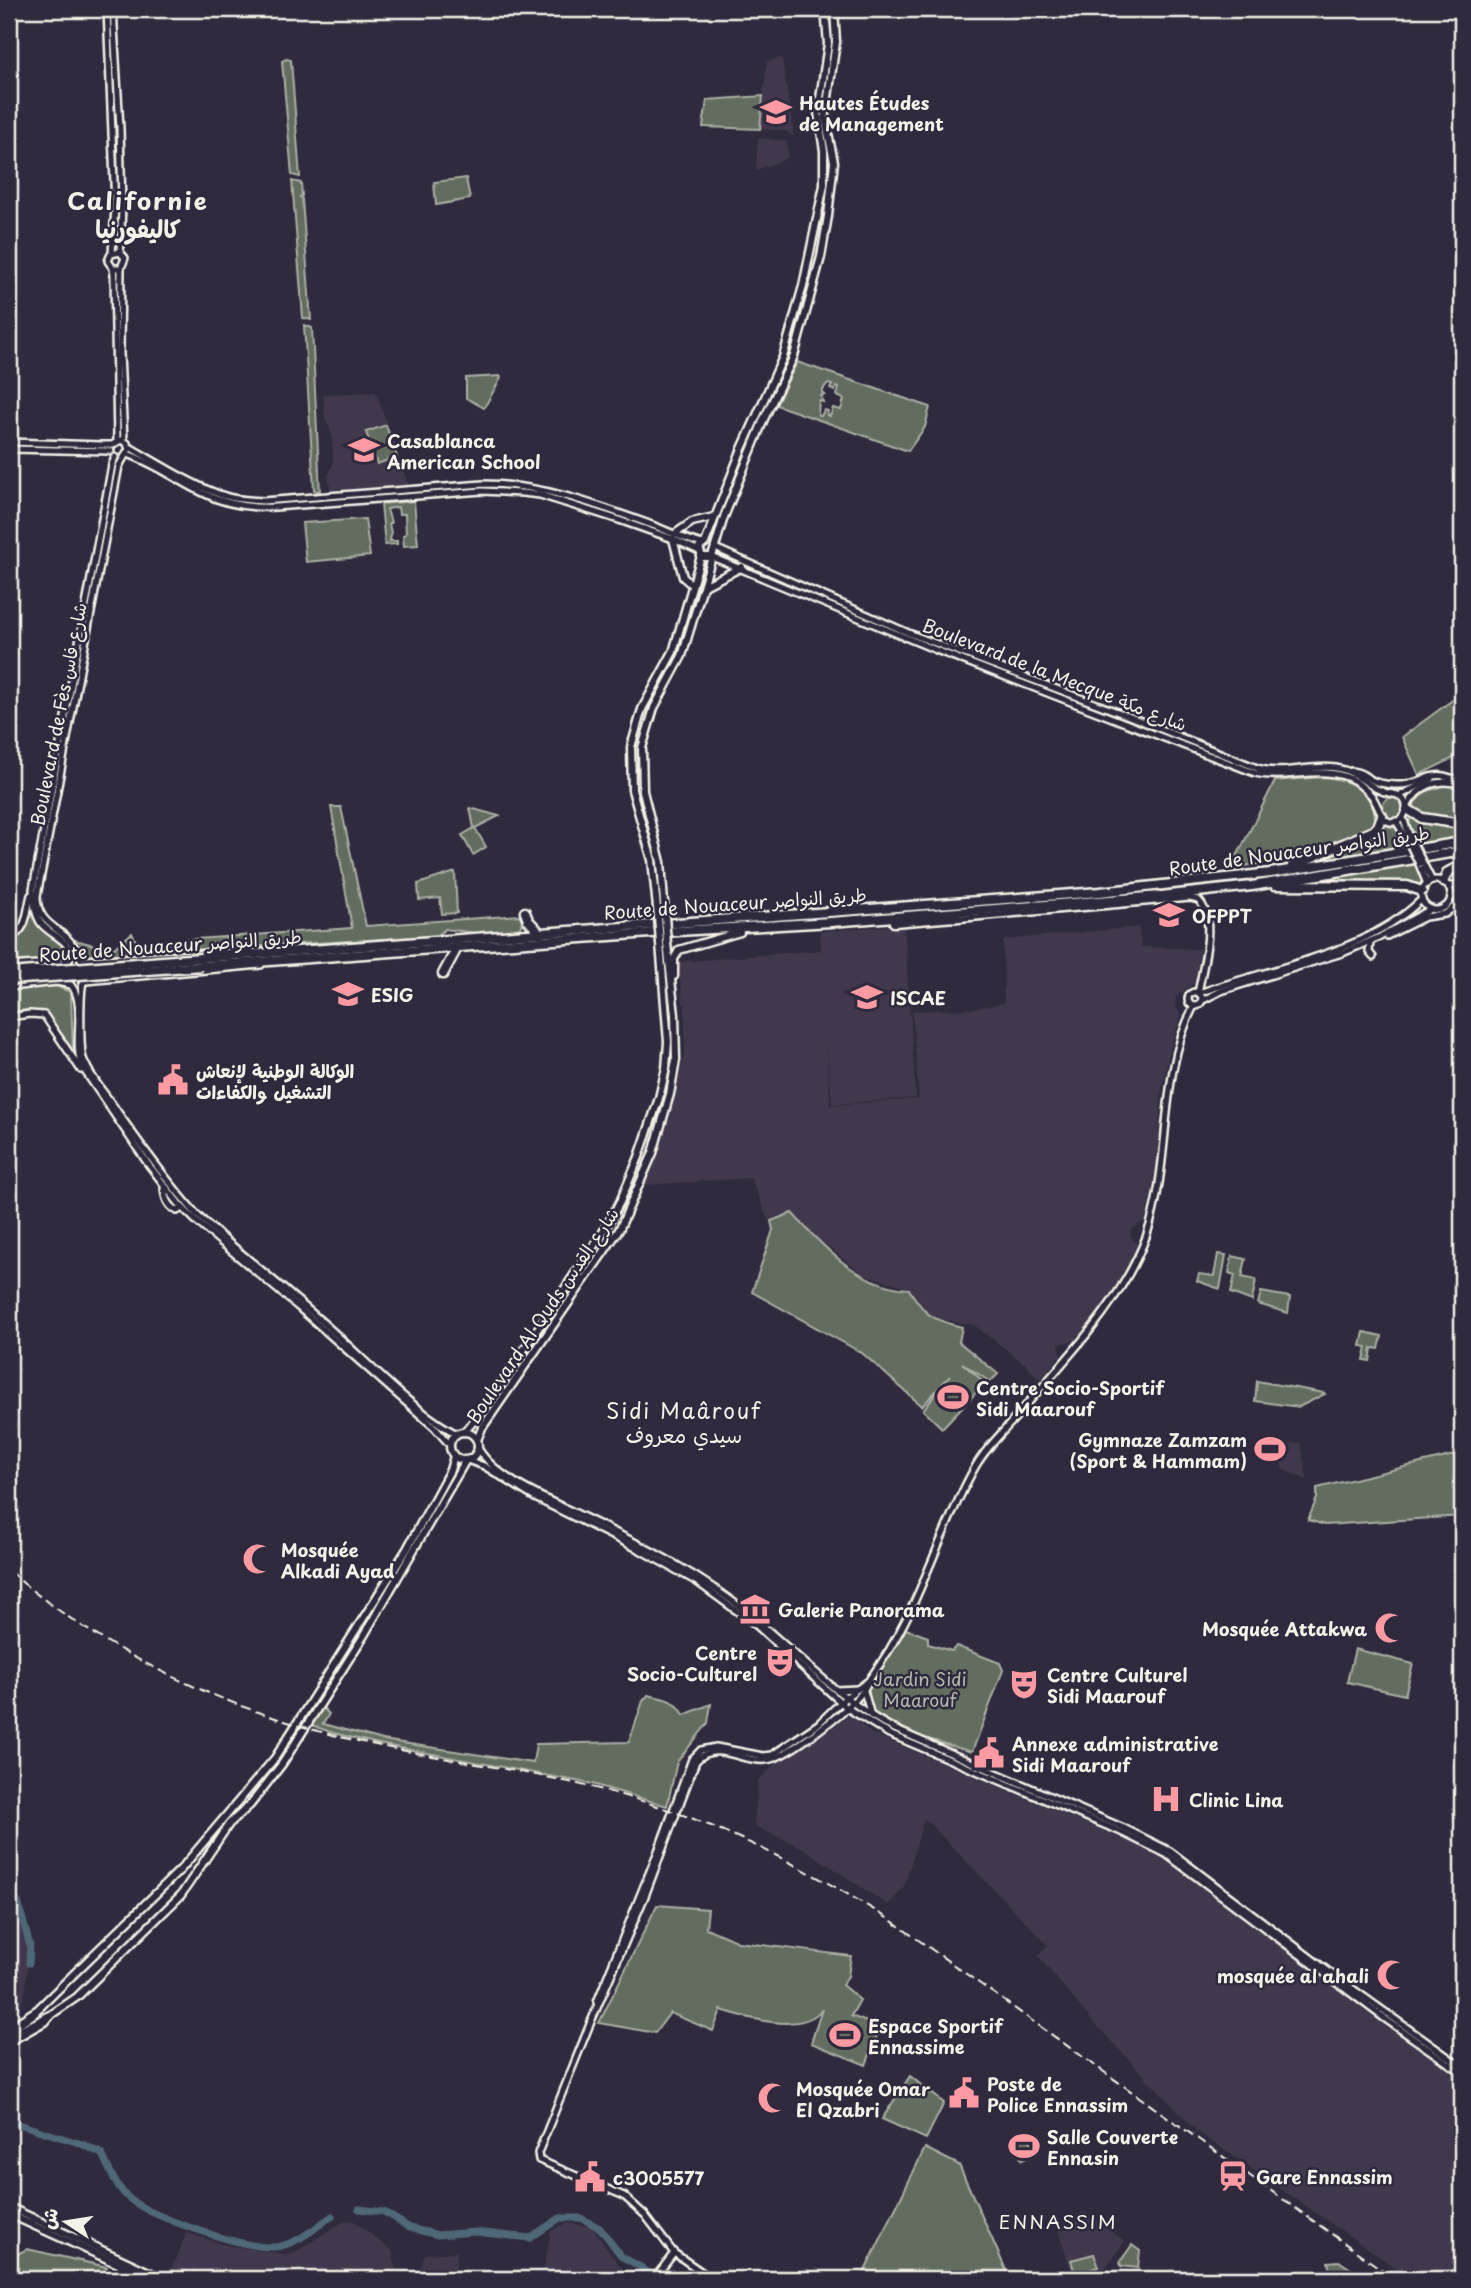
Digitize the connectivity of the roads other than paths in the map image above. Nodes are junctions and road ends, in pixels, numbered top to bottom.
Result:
1 (107, 9) edge
2 (113, 9) edge
3 (825, 9) edge
4 (834, 9) edge
5 (112, 253) junction
6 (120, 253) junction
7 (113, 268) junction
8 (121, 268) junction
9 (9, 442) edge
10 (119, 445) junction
11 (9, 449) edge
12 (128, 454) junction
13 (119, 458) junction
14 (716, 515) junction
15 (674, 536) junction
16 (704, 543) junction
17 (714, 547) junction
18 (700, 554) junction
19 (712, 557) junction
20 (741, 567) junction
21 (692, 585) junction
22 (702, 587) junction
23 (1348, 772) junction
24 (1448, 777) junction
25 (1462, 783) edge
26 (1390, 794) junction
27 (1399, 796) junction
28 (1405, 811) junction
29 (1380, 812) junction
30 (1396, 821) junction
31 (1462, 824) edge
32 (1409, 838) junction
33 (1462, 842) edge
34 (1462, 851) edge
35 (1462, 865) edge
36 (1271, 873) junction
37 (1446, 884) junction
38 (1252, 886) junction
39 (1462, 887) edge
40 (33, 889) junction
41 (1426, 889) junction
42 (1462, 894) edge
43 (1451, 898) junction
44 (1462, 901) edge
45 (1432, 909) junction
46 (993, 910) junction
47 (661, 917) junction
48 (940, 919) junction
49 (678, 930) junction
50 (740, 932) junction
51 (540, 933) junction
52 (520, 934) junction
53 (1380, 937) junction
54 (9, 938) edge
55 (1370, 942) junction
56 (664, 943) junction
57 (457, 948) junction
58 (443, 950) junction
59 (273, 957) junction
60 (1373, 957) dead end
61 (82, 959) junction
62 (67, 961) junction
63 (201, 962) junction
64 (9, 967) edge
65 (9, 973) edge
66 (85, 982) junction
67 (69, 984) junction
68 (9, 985) edge
69 (672, 985) junction
70 (1196, 993) junction
71 (1201, 1001) junction
72 (1192, 1005) junction
73 (9, 1017) edge
74 (87, 1076) junction
75 (460, 1433) junction
76 (477, 1440) junction
77 (450, 1445) junction
78 (478, 1448) junction
79 (454, 1456) junction
80 (467, 1460) junction
81 (862, 1689) junction
82 (833, 1692) junction
83 (843, 1701) junction
84 (849, 1706) junction
85 (832, 1713) junction
86 (871, 1716) junction
87 (891, 1731) junction
88 (1198, 1874) junction
89 (52, 2014) junction
90 (590, 2024) junction
91 (9, 2033) edge
92 (9, 2042) edge
93 (1462, 2067) edge
94 (1462, 2073) edge
95 (9, 2207) edge
96 (9, 2214) edge
97 (674, 2253) junction
98 (151, 2279) edge
99 (164, 2279) edge
100 (654, 2279) edge
101 (712, 2279) edge

1 - 5 main road
2 - 6 main road
3 - 14 main road
4 - 17 main road
5 - 6 main road
5 - 7 main road
6 - 8 main road
7 - 8 main road
7 - 10 main road
8 - 10 main road
9 - 10 main road
10 - 11 main road
10 - 12 main road
10 - 13 main road
10 - 15 main road
12 - 13 main road
12 - 15 main road
13 - 40 main road, Boulevard de Fès شارع فاس
13 - 61 main road, Boulevard de Fès شارع فاس
14 - 15 main road
14 - 16 main road
15 - 16 main road
15 - 18 main road
15 - 21 main road
16 - 17 main road
16 - 18 main road, Boulevard Al Quds شارع القدس
17 - 19 main road, Boulevard Al Quds شارع القدس
17 - 23 main road, Boulevard de la Mecque شارع مكة
18 - 19 main road
18 - 21 main road, Boulevard Al Quds شارع القدس
19 - 20 main road, Boulevard de la Mecque شارع مكة
19 - 22 main road, Boulevard Al Quds شارع القدس
20 - 22 main road
20 - 29 main road, Boulevard de la Mecque شارع مكة
21 - 47 main road, Boulevard Al Quds شارع القدس
22 - 47 main road, Boulevard Al Quds شارع القدس
23 - 24 main road
23 - 26 main road, Boulevard de la Mecque شارع مكة
24 - 25 main road
24 - 27 main road
25 - 28 main road
26 - 27 main road
26 - 29 main road
27 - 28 main road
28 - 30 main road
28 - 31 highway
28 - 32 main road
29 - 30 main road
29 - 36 highway
30 - 32 main road
32 - 41 main road, bridge
33 - 36 highway, Route de Nouaceur طريق النواصر
34 - 38 highway, Route de Nouaceur طريق النواصر
35 - 37 highway
36 - 51 highway, Route de Nouaceur طريق النواصر
37 - 39 main road
37 - 41 main road
37 - 43 main road
38 - 41 highway
38 - 46 highway, Route de Nouaceur طريق النواصر
40 - 54 main road
40 - 62 main road, Boulevard de Fès شارع فاس
41 - 45 main road
41 - 70 main road
42 - 43 main road
43 - 45 main road
44 - 53 main road
45 - 53 main road
46 - 48 highway
46 - 49 highway, Route de Nouaceur طريق النواصر
47 - 56 main road, Boulevard Al Quds شارع القدس, bridge
48 - 50 highway
48 - 70 main road
49 - 50 highway
49 - 57 highway, Route de Nouaceur طريق النواصر
50 - 69 main road
51 - 52 highway, Route de Nouaceur طريق النواصر
51 - 52 highway
52 - 59 highway, Route de Nouaceur طريق النواصر
53 - 55 main road
55 - 60 main road
55 - 71 main road
56 - 69 main road, Boulevard Al Quds شارع القدس
56 - 75 main road, Boulevard Al Quds شارع القدس
57 - 58 highway, Route de Nouaceur طريق النواصر
57 - 58 highway
58 - 59 highway, Route de Nouaceur طريق النواصر
59 - 61 main road
59 - 63 highway, Route de Nouaceur طريق النواصر
59 - 66 main road
61 - 62 main road
61 - 66 main road
62 - 64 main road
62 - 67 main road
63 - 65 highway, Route de Nouaceur طريق النواصر, bridge
63 - 68 highway, Route de Nouaceur طريق النواصر, bridge
64 - 68 main road
66 - 67 main road
66 - 75 main road
67 - 68 main road
67 - 74 main road
69 - 76 main road, Boulevard Al Quds شارع القدس
70 - 71 main road
70 - 72 main road
71 - 72 main road
72 - 81 main road
73 - 74 main road
74 - 77 main road
75 - 76 main road
75 - 77 main road
76 - 78 main road
77 - 79 main road
78 - 80 main road
78 - 82 main road
79 - 80 main road
79 - 91 main road
80 - 82 main road
80 - 89 main road
81 - 82 main road
81 - 83 main road
81 - 84 main road
81 - 86 main road
82 - 83 main road
82 - 85 main road
83 - 84 main road
83 - 85 main road
84 - 86 main road
84 - 87 main road
84 - 90 main road
85 - 90 main road
86 - 87 main road
87 - 88 main road
88 - 93 main road
88 - 94 main road
89 - 91 main road
89 - 92 main road
90 - 97 main road
95 - 99 main road
96 - 98 main road
97 - 100 main road
97 - 101 main road

